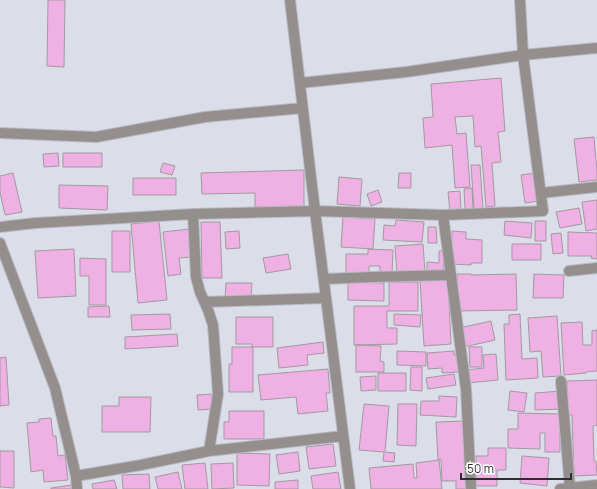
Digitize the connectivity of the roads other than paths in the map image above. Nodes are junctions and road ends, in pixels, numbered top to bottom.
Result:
1 (290, 0) edge
2 (520, 0) edge
3 (597, 48) edge
4 (523, 55) junction
5 (300, 83) junction
6 (303, 108) junction
7 (0, 133) edge
8 (597, 187) edge
9 (541, 193) junction
10 (315, 211) junction
11 (193, 214) junction
12 (443, 215) junction
13 (0, 227) edge
14 (0, 243) edge
15 (597, 268) edge
16 (569, 271) dead end
17 (451, 275) junction
18 (324, 279) junction
19 (326, 298) junction
20 (205, 302) junction
21 (561, 381) dead end
22 (344, 436) junction
23 (209, 451) junction
24 (76, 476) junction
25 (595, 486) edge
26 (78, 489) edge
27 (350, 489) edge
28 (471, 489) edge
29 (565, 489) edge

1 - 5 street
2 - 4 street
3 - 4 street
4 - 5 street
4 - 9 street
5 - 6 street
6 - 7 street
6 - 10 street
8 - 9 street
9 - 12 street
10 - 11 street
10 - 12 street
10 - 18 street
11 - 13 street
11 - 20 street
12 - 17 street
14 - 24 street
15 - 16 street
17 - 18 street
17 - 28 street
18 - 19 street
19 - 20 street
19 - 22 street
20 - 23 street
21 - 29 street
22 - 23 street
22 - 27 street
23 - 24 street
24 - 26 street
25 - 29 street

